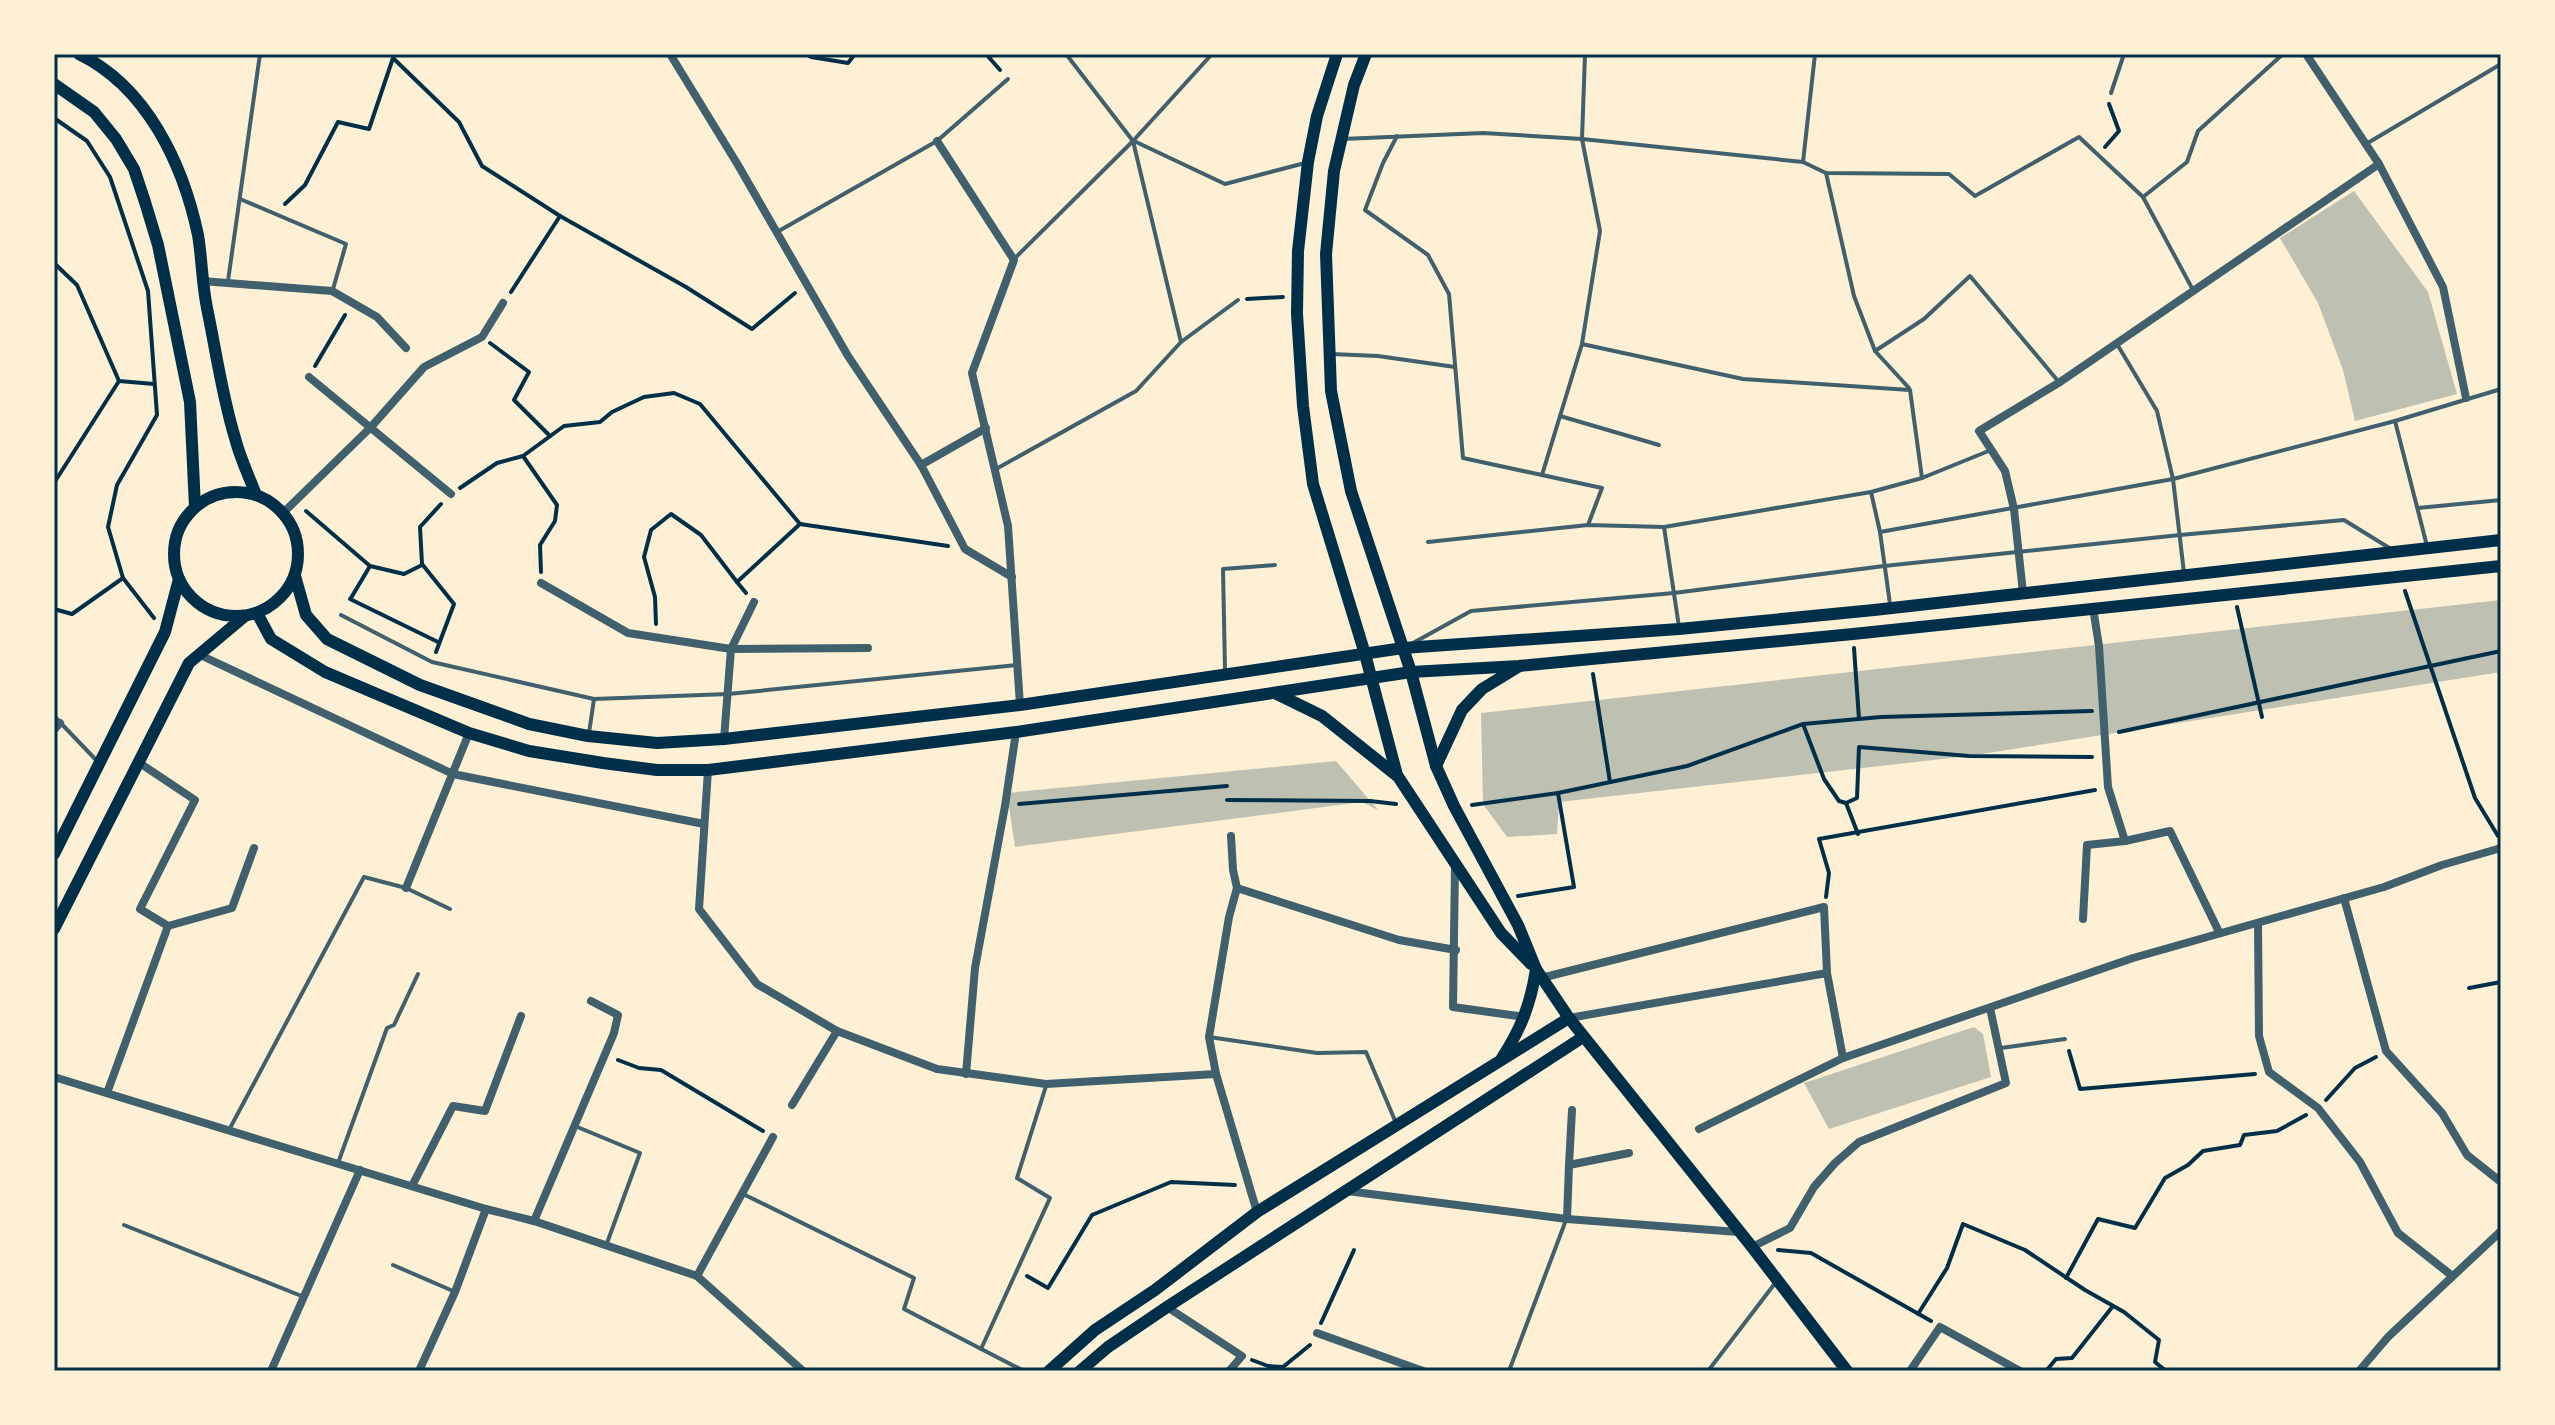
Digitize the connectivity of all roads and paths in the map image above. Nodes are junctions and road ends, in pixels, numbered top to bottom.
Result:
1 (79, 54) edge
2 (260, 54) edge
3 (670, 54) edge
4 (807, 54) edge
5 (855, 54) edge
6 (986, 54) edge
7 (1066, 54) edge
8 (1212, 54) edge
9 (1337, 54) edge
10 (1366, 54) edge
11 (1585, 54) edge
12 (1815, 54) edge
13 (2124, 54) edge
14 (2283, 54) edge
15 (2306, 54) edge
16 (393, 56) edge
17 (2501, 64) edge
18 (1008, 79) joint
19 (54, 84) edge
20 (2111, 93) joint
21 (54, 118) edge
22 (1397, 136) junction
23 (1342, 139) junction
24 (1582, 139) junction
25 (937, 141) junction
26 (1133, 141) junction
27 (2366, 144) junction
28 (2098, 155) junction
29 (1308, 162) junction
30 (1803, 162) junction
31 (2379, 164) junction
32 (1826, 173) junction
33 (2143, 197) junction
34 (240, 199) junction
35 (276, 214) junction
36 (560, 216) junction
37 (777, 232) junction
38 (1014, 260) junction
39 (54, 263) edge
40 (202, 281) junction
41 (227, 283) junction
42 (806, 284) junction
43 (2193, 290) junction
44 (332, 291) junction
45 (1297, 296) junction
46 (1238, 300) joint
47 (353, 303) junction
48 (503, 303) joint
49 (482, 337) junction
50 (1181, 342) junction
51 (2117, 343) junction
52 (1582, 344) junction
53 (406, 348) dead end
54 (1875, 351) junction
55 (1329, 353) junction
56 (1455, 367) junction
57 (309, 377) joint
58 (119, 381) junction
59 (2060, 382) junction
60 (154, 384) junction
61 (2501, 389) edge
62 (1910, 390) junction
63 (2466, 398) junction
64 (1560, 416) junction
65 (2395, 421) junction
66 (371, 427) junction
67 (986, 428) junction
68 (550, 436) junction
69 (1659, 445) dead end
70 (1993, 449) junction
71 (523, 456) junction
72 (921, 465) junction
73 (994, 470) junction
74 (1542, 475) junction
75 (1922, 478) junction
76 (2173, 479) junction
77 (54, 483) edge
78 (1871, 492) junction
79 (451, 494) junction
80 (256, 495) junction
81 (2501, 500) edge
82 (295, 502) junction
83 (195, 507) junction
84 (2418, 508) junction
85 (2014, 509) junction
86 (283, 513) junction
87 (800, 524) junction
88 (1588, 525) junction
89 (1664, 527) junction
90 (1880, 532) junction
91 (2180, 535) junction
92 (2501, 540) edge
93 (1428, 542) dead end
94 (965, 549) junction
95 (2428, 549) junction
96 (2019, 551) junction
97 (2396, 552) junction
98 (422, 564) junction
99 (1275, 565) dead end
100 (370, 566) junction
101 (1884, 566) junction
102 (2501, 566) edge
103 (295, 576) junction
104 (2184, 576) junction
105 (2401, 576) junction
106 (1012, 577) junction
107 (123, 578) junction
108 (179, 579) junction
109 (737, 582) junction
110 (541, 583) joint
111 (1674, 593) junction
112 (2023, 593) junction
113 (2233, 594) junction
114 (350, 599) junction
115 (754, 602) joint
116 (1891, 608) junction
117 (2093, 608) junction
118 (54, 609) edge
119 (251, 614) junction
120 (341, 615) joint
121 (1679, 629) junction
122 (165, 632) junction
123 (1853, 634) junction
124 (656, 637) junction
125 (439, 642) junction
126 (868, 648) dead end
127 (1403, 648) junction
128 (731, 649) junction
129 (2501, 651) edge
130 (197, 654) junction
131 (1365, 654) junction
132 (1591, 659) junction
133 (432, 662) junction
134 (1017, 665) junction
135 (2429, 665) junction
136 (1519, 666) junction
137 (1411, 672) junction
138 (1225, 674) junction
139 (1371, 677) junction
140 (728, 694) junction
141 (1277, 694) junction
142 (594, 699) junction
143 (2259, 703) junction
144 (1020, 705) junction
145 (2104, 711) junction
146 (2262, 717) dead end
147 (1859, 719) junction
148 (56, 723) edge
149 (1803, 724) junction
150 (1016, 732) junction
151 (469, 733) junction
152 (2105, 735) junction
153 (588, 736) junction
154 (724, 739) junction
155 (2104, 757) junction
156 (138, 762) junction
157 (100, 764) junction
158 (1436, 766) junction
159 (708, 770) junction
160 (453, 774) junction
161 (1397, 775) junction
162 (1610, 782) junction
163 (1227, 786) dead end
164 (2108, 787) junction
165 (1558, 793) junction
166 (1227, 800) dead end
167 (1846, 803) junction
168 (1005, 806) junction
169 (1454, 806) junction
170 (1416, 807) junction
171 (704, 824) junction
172 (1858, 834) junction
173 (1231, 836) dead end
174 (2125, 841) junction
175 (2501, 845) edge
176 (254, 848) dead end
177 (54, 854) edge
178 (1455, 866) junction
179 (406, 888) junction
180 (1237, 888) junction
181 (2344, 898) junction
182 (1503, 899) junction
183 (1824, 907) junction
184 (450, 909) dead end
185 (2083, 919) dead end
186 (2258, 924) junction
187 (168, 926) junction
188 (54, 929) edge
189 (2219, 932) junction
190 (1456, 950) junction
191 (1539, 973) junction
192 (1827, 973) junction
193 (418, 974) dead end
194 (2501, 982) edge
195 (2469, 988) dead end
196 (591, 1001) dead end
197 (1990, 1008) junction
198 (521, 1016) dead end
199 (1525, 1017) junction
200 (1569, 1018) junction
201 (837, 1031) junction
202 (1209, 1037) junction
203 (1583, 1037) junction
204 (2065, 1039) joint
205 (1998, 1048) junction
206 (2386, 1051) junction
207 (604, 1056) junction
208 (1843, 1058) junction
209 (1500, 1062) junction
210 (2269, 1072) junction
211 (966, 1074) junction
212 (1216, 1074) junction
213 (54, 1077) edge
214 (1046, 1084) junction
215 (107, 1093) junction
216 (792, 1105) dead end
217 (2318, 1108) junction
218 (1572, 1110) dead end
219 (1397, 1125) junction
220 (575, 1126) junction
221 (1699, 1129) dead end
222 (229, 1130) junction
223 (773, 1137) joint
224 (1629, 1153) dead end
225 (338, 1163) junction
226 (1569, 1165) junction
227 (360, 1170) junction
228 (2501, 1182) edge
229 (1249, 1185) junction
230 (412, 1186) junction
231 (1346, 1191) junction
232 (740, 1193) junction
233 (486, 1209) junction
234 (1257, 1212) junction
235 (1567, 1219) junction
236 (534, 1221) junction
237 (124, 1225) dead end
238 (2501, 1231) edge
239 (1738, 1232) junction
240 (607, 1245) junction
241 (1752, 1247) junction
242 (393, 1265) dead end
243 (1018, 1271) junction
244 (2451, 1275) junction
245 (697, 1276) junction
246 (2066, 1278) junction
247 (1777, 1281) junction
248 (455, 1292) junction
249 (304, 1297) junction
250 (2113, 1306) junction
251 (1167, 1307) junction
252 (1918, 1314) junction
253 (1940, 1327) junction
254 (1317, 1333) dead end
255 (981, 1349) junction
256 (271, 1371) edge
257 (419, 1371) edge
258 (803, 1371) edge
259 (1024, 1371) edge
260 (1049, 1371) edge
261 (1080, 1371) edge
262 (1229, 1371) edge
263 (1423, 1371) edge
264 (1509, 1371) edge
265 (1708, 1371) edge
266 (1847, 1371) edge
267 (1910, 1371) edge
268 (2020, 1371) edge
269 (2046, 1371) edge
270 (2166, 1371) edge
271 (2359, 1371) edge

1 - 40 main road
2 - 34 lane
3 - 37 street
4 - 5 path
6 - 18 path
7 - 26 lane
8 - 26 lane
9 - 29 main road
10 - 23 main road
11 - 24 lane
12 - 30 lane
13 - 20 lane
14 - 33 lane
15 - 27 street
16 - 35 path
16 - 36 path
17 - 27 lane
18 - 25 lane
19 - 83 main road
20 - 28 path
21 - 60 path
22 - 23 lane
22 - 24 lane
22 - 56 lane
23 - 55 main road
24 - 30 lane
24 - 52 lane
25 - 37 lane
25 - 38 street
26 - 29 lane
26 - 38 lane
26 - 50 lane
27 - 31 street
28 - 32 lane
28 - 33 lane
29 - 45 main road
30 - 32 lane
31 - 43 street
31 - 63 street
32 - 54 lane
33 - 43 lane
34 - 35 lane
34 - 41 lane
35 - 44 lane
36 - 42 path
36 - 48 path
37 - 42 street
38 - 67 street
39 - 58 path
40 - 41 street
40 - 80 main road
41 - 44 street
42 - 72 street
43 - 51 street
44 - 47 street
45 - 46 path
45 - 131 main road
46 - 50 lane
47 - 53 street
47 - 57 path
48 - 49 street
49 - 66 street
49 - 68 path
50 - 73 lane
51 - 59 street
51 - 76 lane
52 - 62 lane
52 - 64 lane
54 - 59 lane
54 - 62 lane
55 - 56 lane
55 - 127 main road
56 - 74 lane
57 - 66 street
58 - 60 path
58 - 77 path
59 - 70 street
60 - 107 path
61 - 63 lane
62 - 75 lane
63 - 65 lane
64 - 69 lane
64 - 74 lane
65 - 76 lane
65 - 84 lane
66 - 79 street
66 - 82 street
67 - 72 street
67 - 73 street
68 - 71 path
68 - 87 path
70 - 75 lane
70 - 85 street
71 - 79 path
71 - 110 path
72 - 94 street
73 - 106 street
74 - 88 lane
75 - 78 lane
76 - 85 lane
76 - 91 lane
78 - 89 lane
78 - 90 lane
79 - 98 path
80 - 83 main road
80 - 86 main road
81 - 84 lane
82 - 86 street
82 - 100 path
83 - 108 main road
84 - 95 lane
85 - 90 lane
85 - 96 street
86 - 103 main road
87 - 94 path
87 - 109 path
88 - 89 lane
88 - 93 lane
89 - 111 lane
90 - 101 lane
91 - 96 lane
91 - 97 lane
91 - 104 lane
92 - 95 main road
94 - 106 street
95 - 97 main road
96 - 101 lane
96 - 112 street
97 - 104 main road
98 - 100 path
98 - 125 path
99 - 138 lane
100 - 114 path
101 - 111 lane
101 - 116 lane
102 - 105 main road
103 - 119 main road
103 - 153 main road
104 - 112 main road
105 - 113 main road
105 - 135 path
106 - 134 street
107 - 118 path
107 - 122 path
108 - 119 main road
108 - 122 main road
109 - 115 path
109 - 124 path
110 - 124 street
111 - 121 lane
111 - 127 lane
112 - 116 main road
113 - 117 main road
113 - 143 path
114 - 120 path
114 - 125 path
115 - 128 street
116 - 121 main road
117 - 123 main road
117 - 145 street
119 - 130 main road
119 - 151 main road
120 - 133 lane
121 - 127 main road
122 - 157 main road
123 - 132 main road
123 - 147 path
124 - 128 street
125 - 133 path
126 - 128 street
127 - 131 main road
127 - 137 main road
128 - 140 street
129 - 135 path
130 - 156 main road
130 - 160 street
131 - 138 main road
131 - 139 main road
132 - 136 main road
132 - 162 path
133 - 142 lane
134 - 140 lane
134 - 144 street
135 - 143 path
135 - 175 path
136 - 137 main road
136 - 158 main road
137 - 139 main road
137 - 158 main road
138 - 144 main road
139 - 141 main road
139 - 161 main road
140 - 142 lane
140 - 154 street
141 - 150 main road
141 - 161 main road
142 - 153 lane
143 - 146 path
143 - 152 path
144 - 154 main road
145 - 147 path
145 - 152 street
147 - 149 path
148 - 157 lane
149 - 162 path
149 - 167 path
150 - 159 main road
150 - 168 street
151 - 159 main road
151 - 160 street
152 - 155 street
153 - 154 main road
155 - 164 street
155 - 167 path
156 - 187 street
156 - 188 main road
157 - 177 main road
158 - 169 main road
159 - 171 street
160 - 171 street
160 - 179 street
161 - 170 main road
162 - 165 path
163 - 168 path
164 - 172 path
164 - 174 street
165 - 169 path
165 - 182 path
166 - 170 path
167 - 172 path
168 - 211 street
169 - 182 main road
170 - 178 main road
171 - 201 street
172 - 183 path
173 - 180 street
174 - 185 street
174 - 189 street
175 - 181 street
176 - 187 street
178 - 190 street
178 - 191 main road
179 - 184 lane
179 - 222 lane
180 - 190 street
180 - 202 street
181 - 186 street
181 - 206 street
182 - 191 main road
183 - 191 street
183 - 192 street
186 - 189 street
186 - 210 street
187 - 215 street
189 - 197 street
190 - 199 street
191 - 199 main road
191 - 200 main road
192 - 200 street
192 - 208 street
193 - 225 lane
194 - 195 path
196 - 207 street
197 - 205 street
197 - 208 street
198 - 230 street
199 - 209 main road
200 - 203 main road
200 - 209 main road
201 - 211 street
201 - 216 street
202 - 212 street
202 - 219 lane
203 - 231 main road
203 - 239 main road
204 - 205 lane
204 - 210 path
205 - 241 street
206 - 217 path
206 - 228 street
207 - 220 street
207 - 223 path
208 - 221 street
209 - 219 main road
210 - 217 street
211 - 214 street
212 - 214 street
212 - 229 street
213 - 215 street
214 - 243 lane
215 - 222 street
217 - 244 street
217 - 246 path
218 - 226 street
219 - 234 main road
220 - 236 street
220 - 240 lane
222 - 225 street
223 - 232 street
224 - 226 street
225 - 227 street
226 - 235 street
227 - 230 street
227 - 249 street
229 - 234 street
229 - 243 path
230 - 233 street
231 - 235 street
231 - 251 main road
232 - 245 street
232 - 255 lane
233 - 236 street
233 - 248 street
234 - 260 main road
235 - 239 street
235 - 264 lane
236 - 240 street
237 - 249 lane
238 - 244 street
239 - 241 main road
240 - 245 street
241 - 247 main road
241 - 252 path
242 - 248 lane
243 - 255 lane
244 - 271 street
245 - 258 street
246 - 250 path
246 - 252 path
247 - 265 lane
247 - 266 main road
248 - 257 street
249 - 256 street
250 - 269 path
250 - 270 path
251 - 261 main road
251 - 262 street
252 - 253 path
253 - 267 street
253 - 268 street
254 - 263 street
255 - 259 lane

